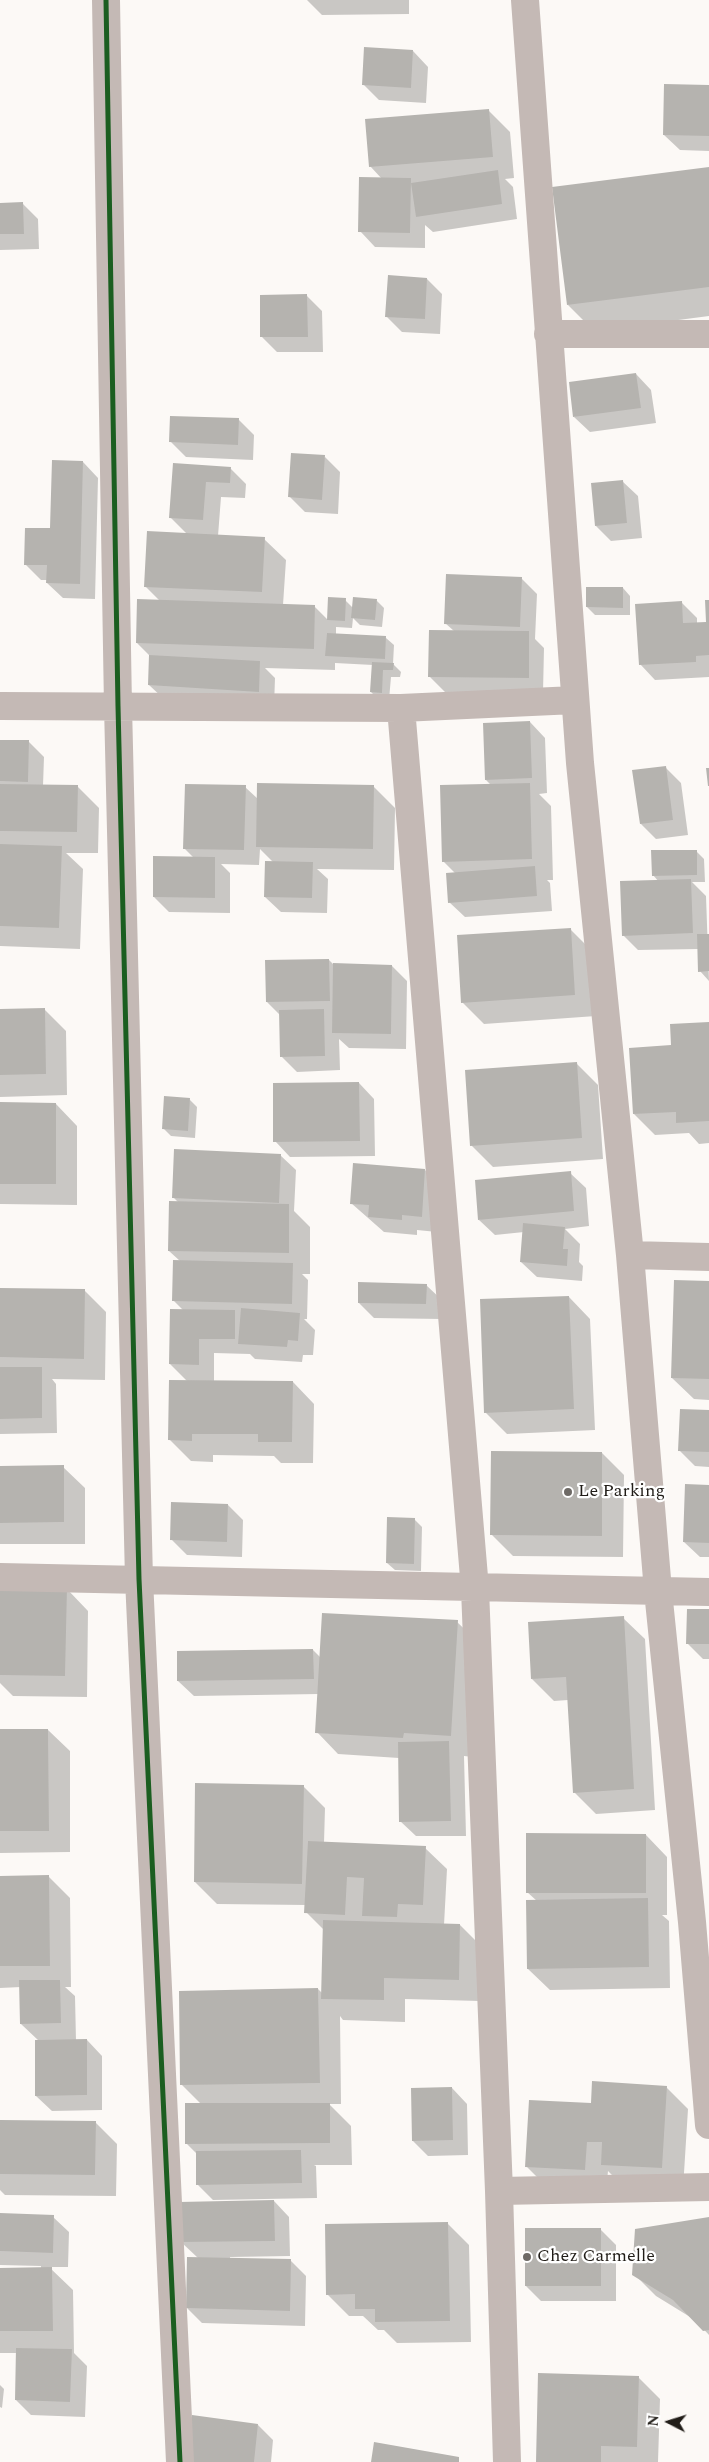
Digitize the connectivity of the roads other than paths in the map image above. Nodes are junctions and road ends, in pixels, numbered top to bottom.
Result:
1 (106, 0) edge
2 (525, 0) edge
3 (548, 334) junction
4 (709, 334) edge
5 (575, 700) junction
6 (0, 706) edge
7 (118, 706) junction
8 (402, 708) junction
9 (630, 1255) junction
10 (709, 1257) edge
11 (0, 1577) edge
12 (139, 1579) junction
13 (475, 1589) junction
14 (658, 1591) junction
15 (709, 1592) edge
16 (700, 1922) edge
17 (709, 2125) edge
18 (709, 2187) edge
19 (499, 2191) junction
20 (180, 2462) edge
21 (507, 2462) edge

1 - 7 street
2 - 3 street
3 - 4 street
3 - 5 street
5 - 8 street
5 - 9 street
6 - 7 street
7 - 8 street
7 - 12 street
8 - 13 street
9 - 10 street
9 - 14 street
11 - 12 street
12 - 13 street
12 - 20 street
13 - 14 street
13 - 19 street
14 - 15 street
14 - 16 street
16 - 17 street
18 - 19 street
19 - 21 street

